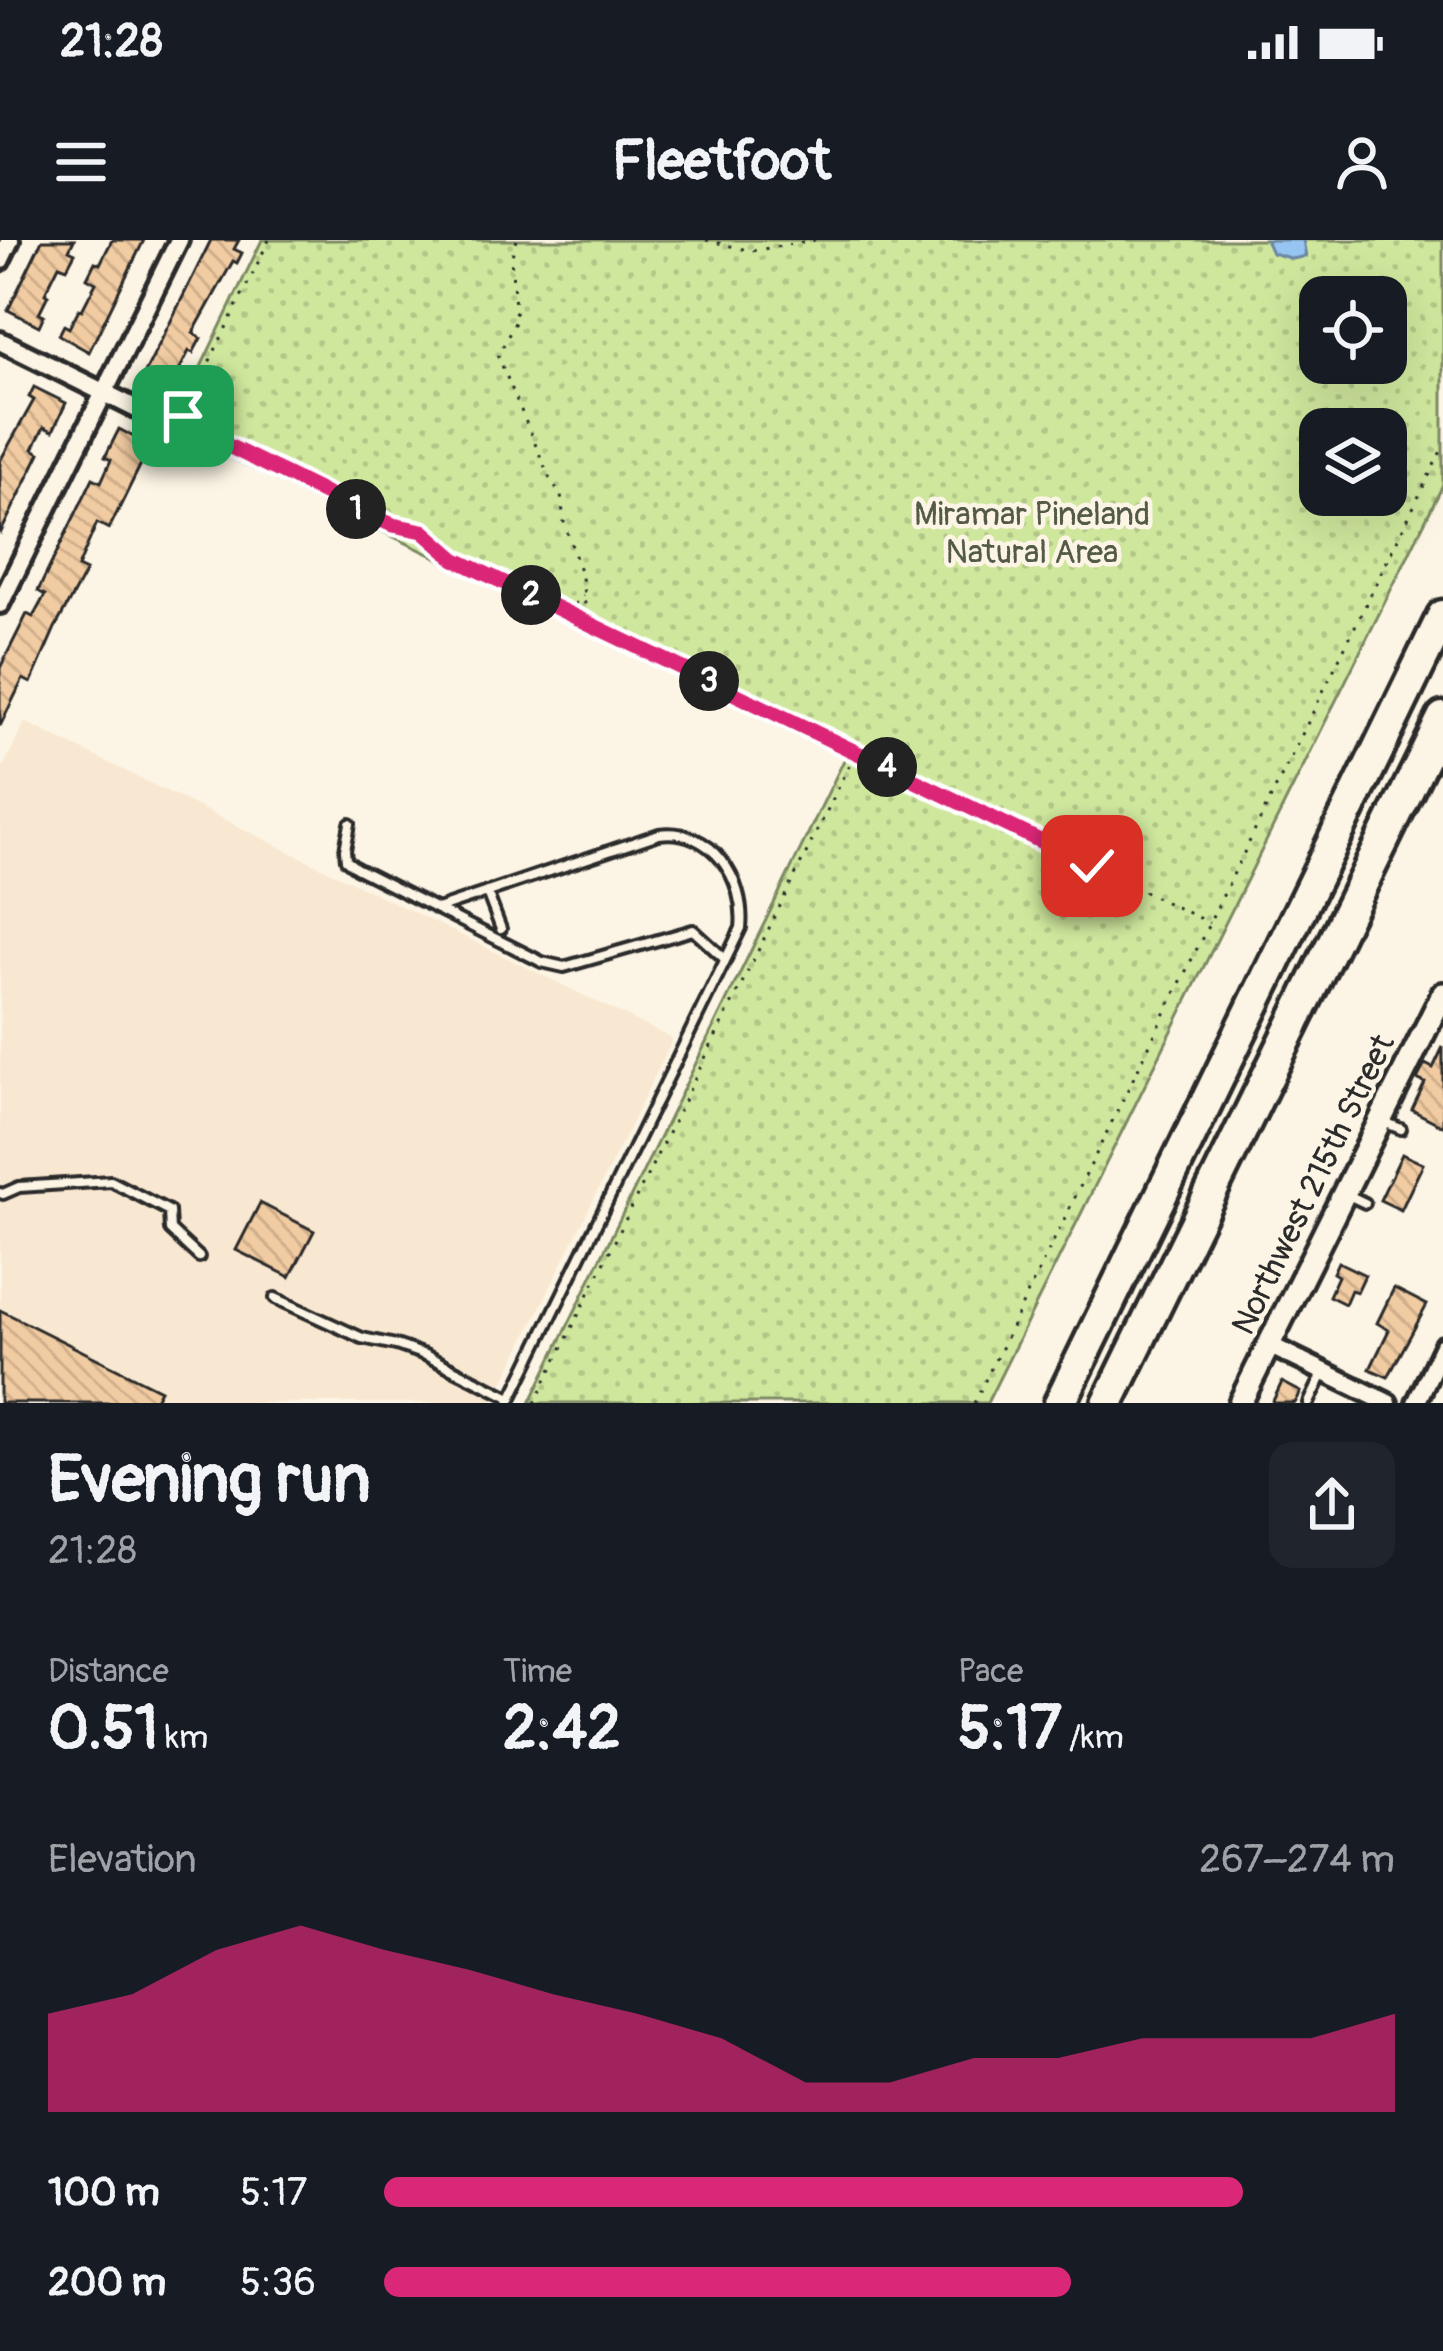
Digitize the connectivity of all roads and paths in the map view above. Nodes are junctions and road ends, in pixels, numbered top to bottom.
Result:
1 (10, 240) edge
2 (179, 240) edge
3 (269, 240) edge
4 (518, 240) edge
5 (706, 240) edge
6 (818, 240) edge
7 (0, 261) edge
8 (0, 340) edge
9 (104, 392) junction
10 (167, 424) dead end
11 (1443, 447) edge
12 (583, 595) junction
13 (0, 604) edge
14 (562, 610) junction
15 (1443, 616) edge
16 (596, 627) junction
17 (1440, 727) edge
18 (856, 752) junction
19 (350, 824) dead end
20 (487, 892) junction
21 (437, 909) junction
22 (1210, 923) junction
23 (501, 929) dead end
24 (725, 959) junction
25 (1443, 994) edge
26 (0, 1193) edge
27 (199, 1257) dead end
28 (274, 1298) dead end
29 (1269, 1346) junction
30 (1443, 1346) edge
31 (1324, 1372) junction
32 (510, 1400) edge
33 (535, 1403) edge
34 (974, 1403) edge
35 (1060, 1403) edge
36 (1108, 1403) edge
37 (1240, 1403) edge
38 (1309, 1403) edge
39 (1388, 1403) edge
40 (1416, 1403) edge

1 - 7 street
2 - 9 street
3 - 14 path
4 - 12 path
5 - 6 path
8 - 9 street
9 - 10 street
9 - 13 street
11 - 22 path
12 - 14 path
12 - 16 path
14 - 16 path
15 - 35 highway
16 - 18 path
17 - 36 highway
18 - 22 path
18 - 33 path
19 - 21 lane
20 - 21 lane
20 - 23 lane
20 - 24 lane
21 - 24 lane
22 - 34 path
24 - 32 lane
25 - 29 street, Northwest 215th Street
26 - 27 lane
28 - 32 lane
29 - 31 street
29 - 37 street, Northwest 215th Street
30 - 40 street
31 - 38 lane
31 - 39 street

